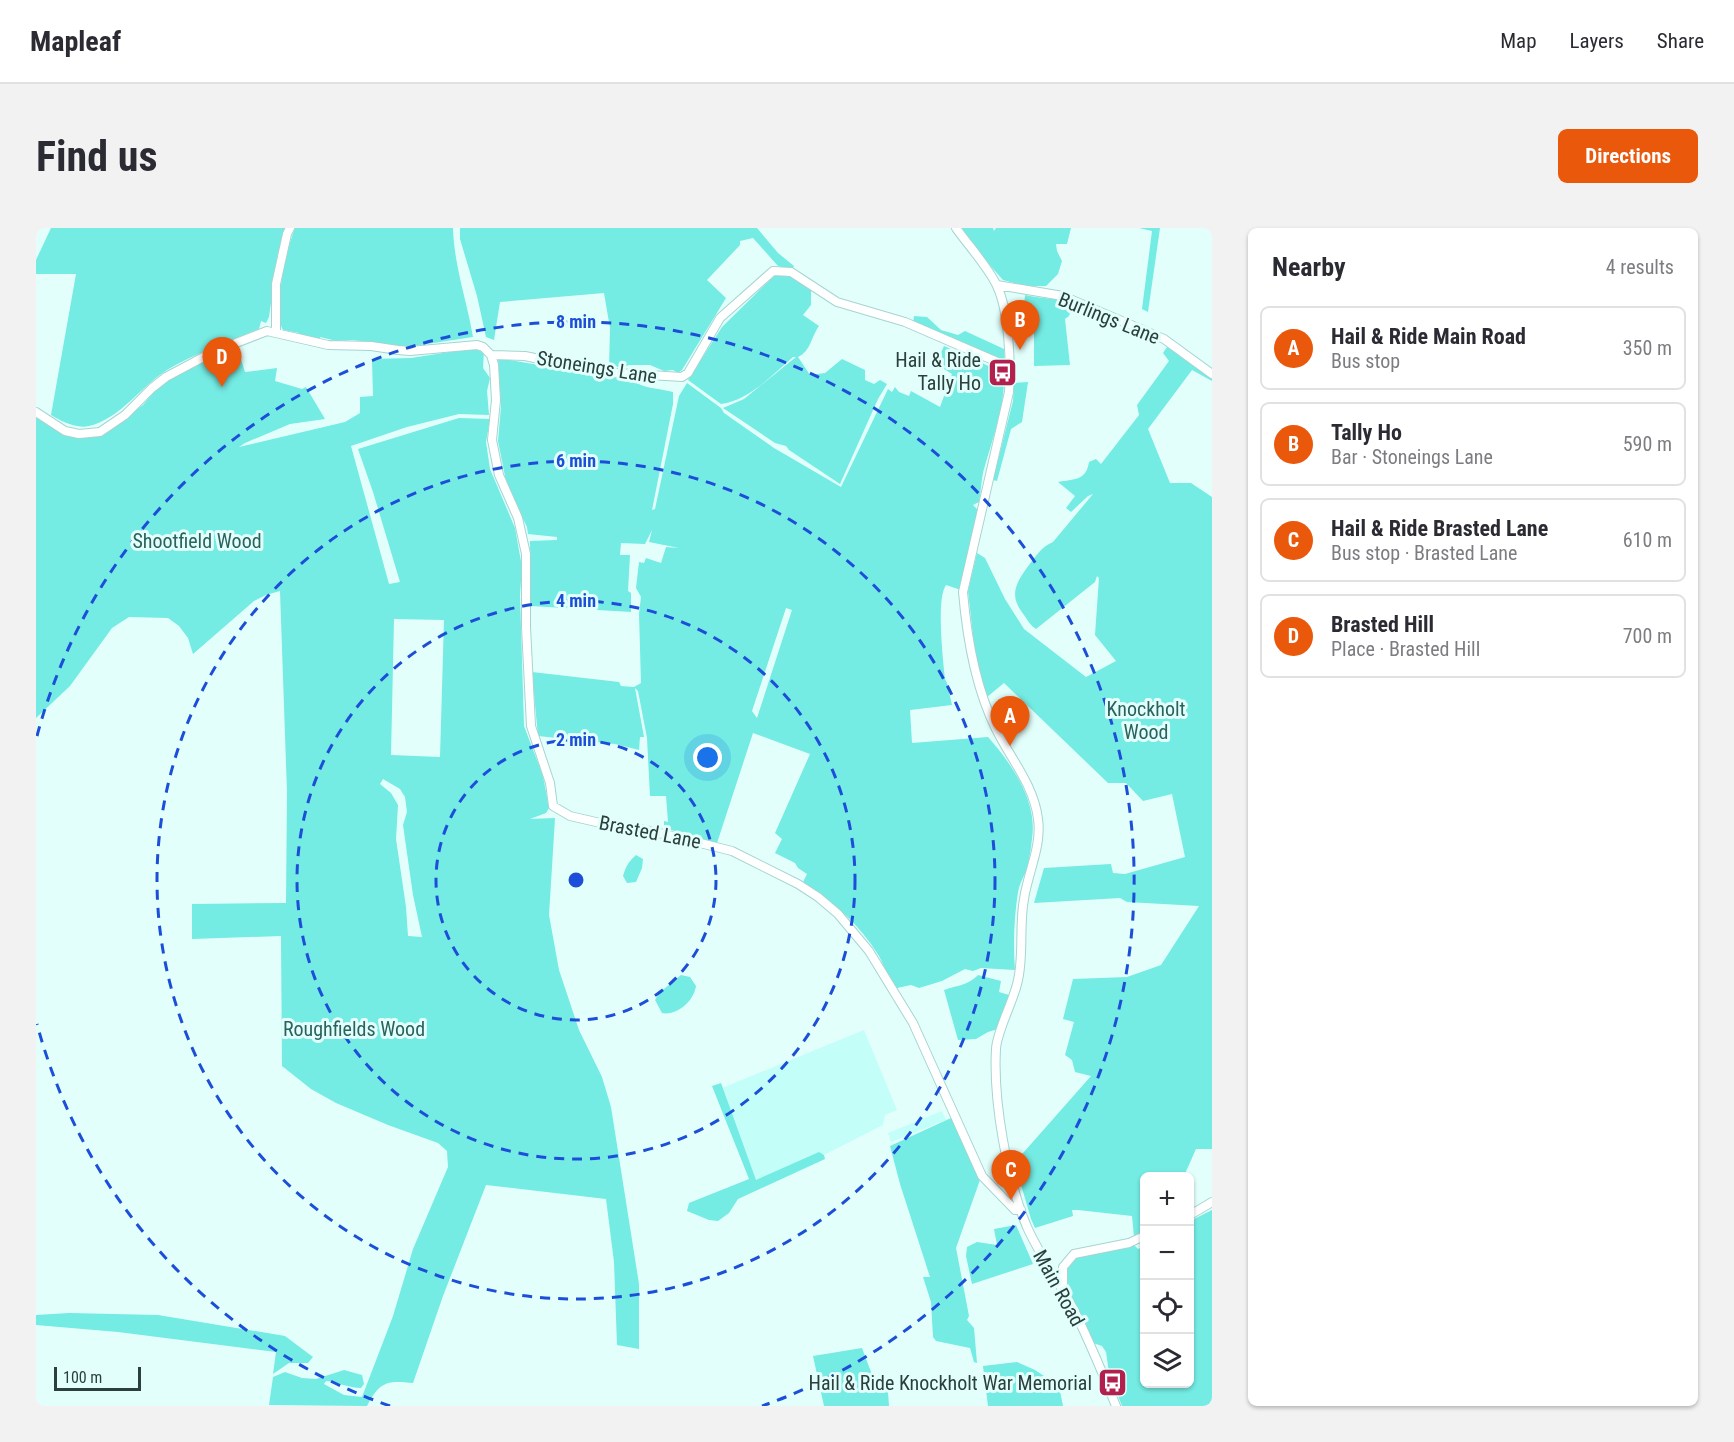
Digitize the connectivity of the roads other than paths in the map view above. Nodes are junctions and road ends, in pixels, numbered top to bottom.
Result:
1 (290, 228) edge
2 (957, 228) edge
3 (997, 285) junction
4 (276, 332) junction
5 (491, 355) junction
6 (1009, 368) junction
7 (1212, 374) edge
8 (36, 412) edge
9 (1212, 1202) edge
10 (1021, 1210) junction
11 (1194, 1213) edge
12 (1140, 1238) edge
13 (1061, 1288) junction
14 (1116, 1406) edge

1 - 4 street
2 - 3 street
3 - 6 street, Main Road
3 - 7 street, Burlings Lane
4 - 5 street
4 - 8 street
5 - 6 street, Stoneings Lane
5 - 10 street, Brasted Lane
6 - 10 street, Main Road
9 - 11 street
10 - 13 street, Main Road
12 - 13 street
13 - 14 street, Main Road

